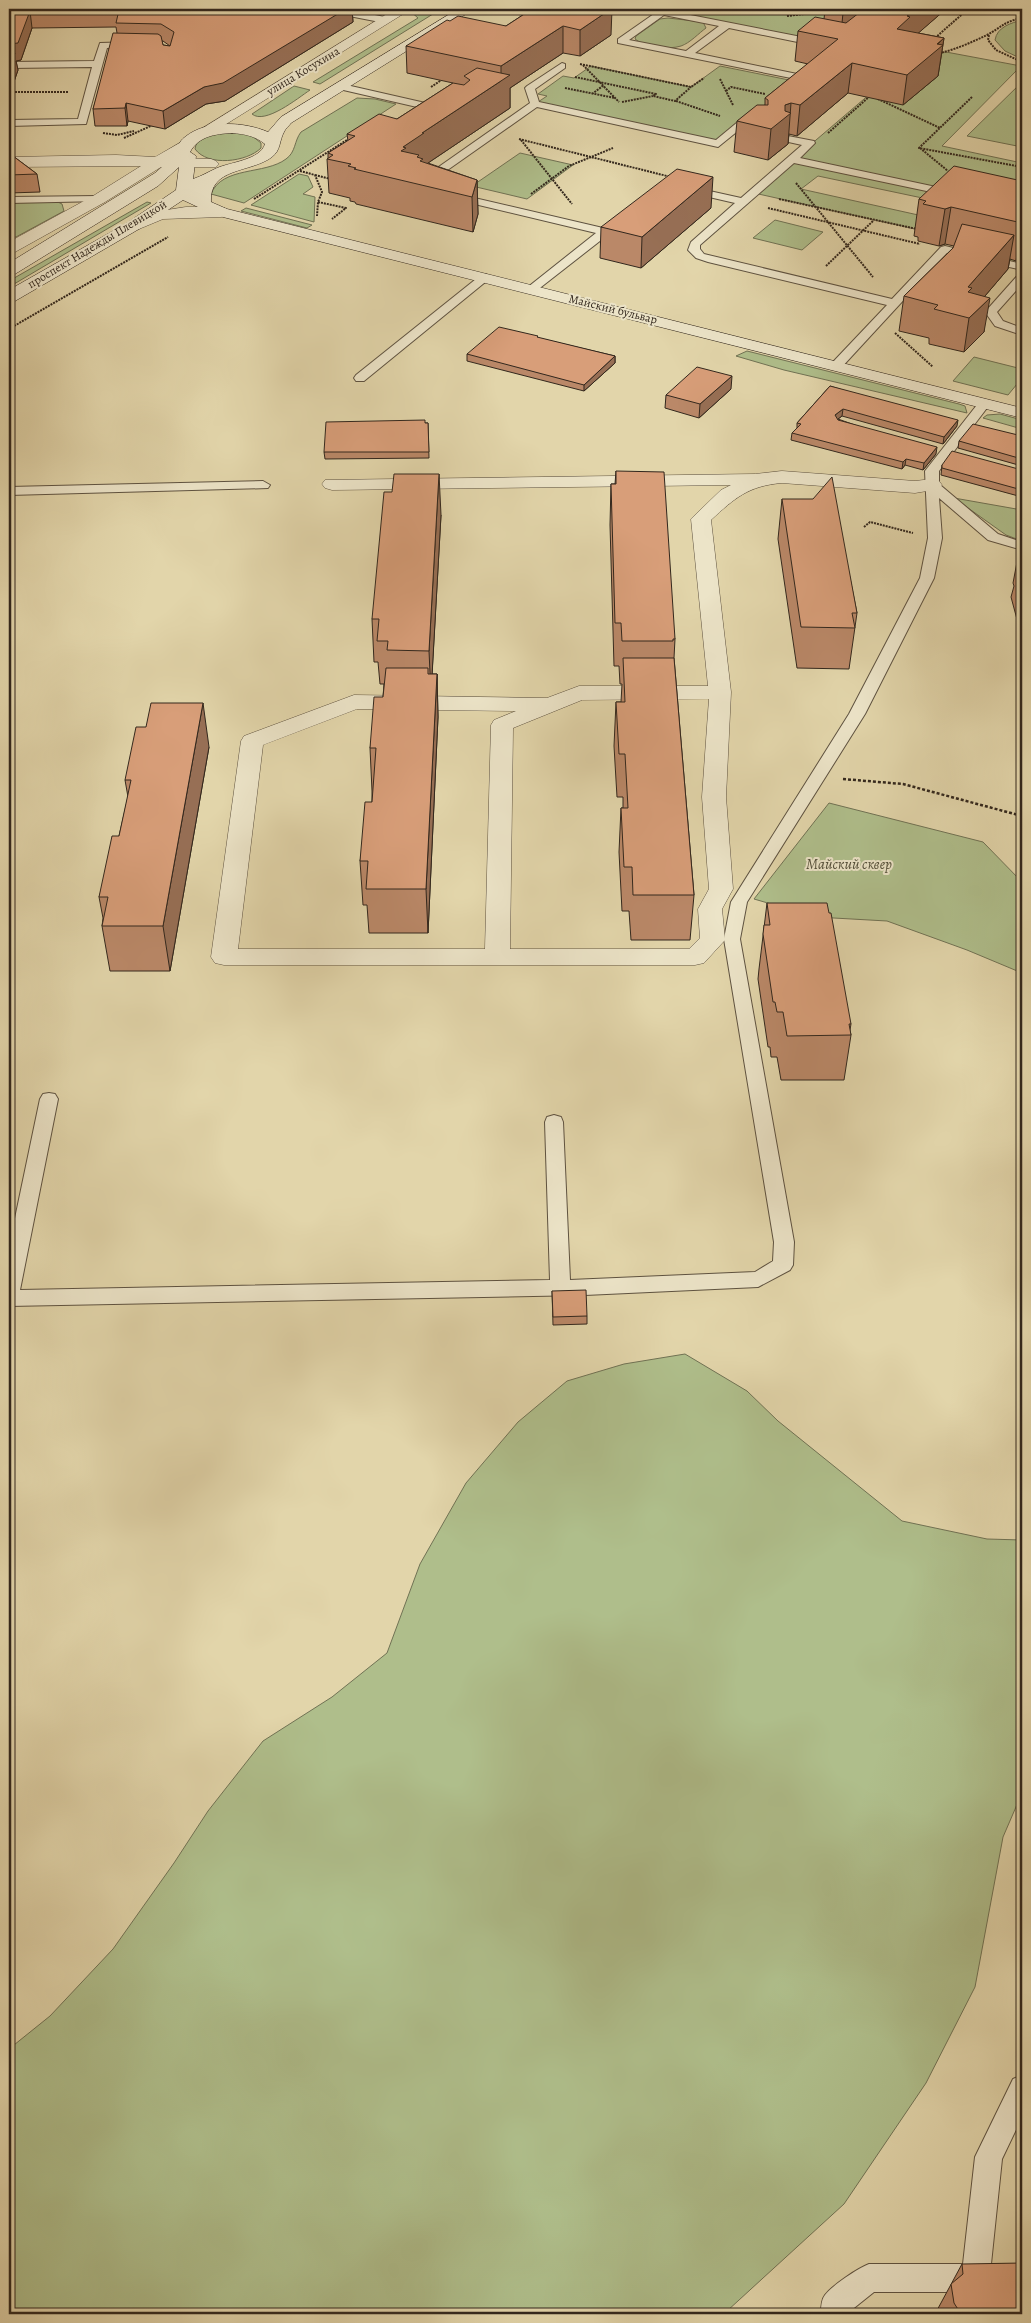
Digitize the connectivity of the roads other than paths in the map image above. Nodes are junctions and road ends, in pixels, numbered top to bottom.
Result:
1 (289, 9) edge
2 (404, 9) edge
3 (467, 9) edge
4 (508, 9) edge
5 (664, 11) edge
6 (560, 19) edge
7 (385, 20) junction
8 (727, 25) junction
9 (614, 30) dead end
10 (632, 33) junction
11 (146, 45) edge
12 (830, 45) edge
13 (688, 54) junction
14 (98, 64) junction
15 (9, 65) edge
16 (562, 66) dead end
17 (342, 87) junction
18 (776, 96) edge
19 (535, 104) junction
20 (763, 106) edge
21 (454, 112) edge
22 (286, 120) junction
23 (490, 120) edge
24 (9, 123) edge
25 (507, 124) junction
26 (740, 126) junction
27 (231, 129) junction
28 (752, 131) edge
29 (788, 138) edge
30 (273, 143) junction
31 (187, 150) junction
32 (792, 159) junction
33 (116, 160) junction
34 (9, 162) edge
35 (151, 165) junction
36 (211, 170) junction
37 (667, 184) edge
38 (184, 191) junction
39 (965, 196) edge
40 (99, 198) junction
41 (9, 200) edge
42 (743, 202) junction
43 (203, 204) junction
44 (221, 212) junction
45 (620, 220) edge
46 (132, 226) junction
47 (604, 232) junction
48 (10, 247) edge
49 (1022, 267) edge
50 (9, 270) edge
51 (485, 277) junction
52 (1022, 277) edge
53 (532, 289) junction
54 (9, 297) edge
55 (894, 303) junction
56 (1022, 331) edge
57 (836, 366) junction
58 (360, 378) dead end
59 (984, 404) junction
60 (1021, 412) edge
61 (930, 447) edge
62 (952, 453) junction
63 (757, 479) junction
64 (332, 484) dead end
65 (932, 484) junction
66 (263, 485) dead end
67 (9, 491) edge
68 (1022, 546) edge
69 (720, 692) junction
70 (549, 706) junction
71 (497, 958) junction
72 (49, 1098) dead end
73 (554, 1122) dead end
74 (560, 1287) junction
75 (9, 1293) edge
76 (9, 1298) edge
77 (1022, 2088) edge
78 (976, 2277) junction
79 (1022, 2278) edge
80 (836, 2314) edge

1 - 7 lane
2 - 7 street, улица Косухина
3 - 17 street
4 - 6 lane
5 - 8 lane
5 - 10 lane
7 - 31 street, улица Косухина
8 - 12 lane
8 - 13 lane
9 - 10 lane
10 - 13 lane
11 - 14 lane
13 - 18 lane
14 - 15 lane
14 - 24 lane
16 - 19 lane
17 - 21 lane
17 - 22 street
19 - 25 lane
19 - 26 lane
20 - 26 lane
22 - 27 street
22 - 30 street
23 - 25 lane
25 - 47 lane
26 - 28 lane
27 - 30 street
27 - 31 street
29 - 32 lane
30 - 36 street, проспект Надежды Плевицкой
31 - 33 street
31 - 35 street
31 - 35 street
31 - 36 street
31 - 38 street
31 - 50 street, проспект Надежды Плевицкой
32 - 39 lane
32 - 42 lane
33 - 34 street
33 - 35 street
35 - 40 street
36 - 38 street, проспект Надежды Плевицкой
36 - 43 street
37 - 42 lane
38 - 43 street, Майский бульвар
38 - 46 street, проспект Надежды Плевицкой
40 - 41 lane
40 - 48 street
42 - 55 lane
43 - 44 street, Майский бульвар
44 - 46 street
44 - 51 street, Майский бульвар
45 - 47 lane
46 - 54 street, проспект Надежды Плевицкой
47 - 53 lane
49 - 55 lane
51 - 53 street, Майский бульвар
51 - 58 lane
52 - 56 lane
53 - 57 street, Майский бульвар
55 - 57 lane
57 - 59 street, Майский бульвар
59 - 60 street, Майский бульвар
59 - 62 lane
61 - 62 lane
62 - 65 lane
63 - 64 street
63 - 65 street
63 - 69 street
65 - 68 lane
65 - 74 lane
66 - 67 lane
69 - 70 street
69 - 71 street
70 - 71 street
70 - 71 street
72 - 75 lane
73 - 74 lane
74 - 76 lane
77 - 78 lane
78 - 79 lane
78 - 80 lane

